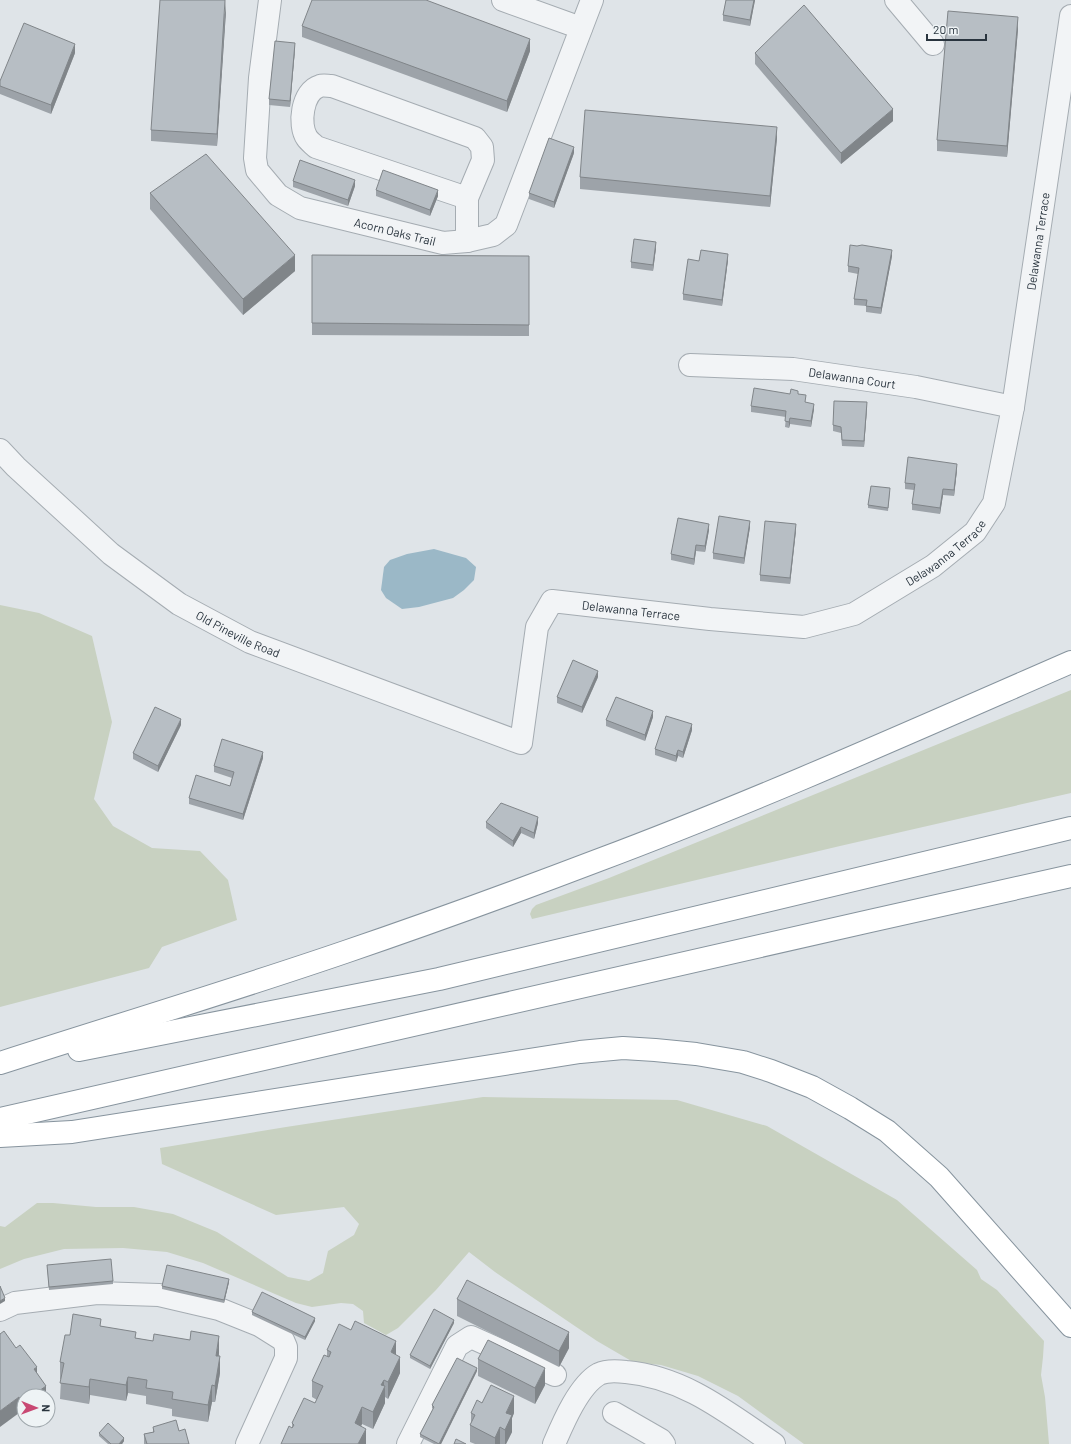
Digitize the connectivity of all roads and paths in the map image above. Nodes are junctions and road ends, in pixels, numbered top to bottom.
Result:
1 (270, 0) edge
2 (502, 0) edge
3 (592, 0) edge
4 (896, 0) edge
5 (1071, 16) edge
6 (581, 28) junction
7 (933, 44) dead end
8 (466, 198) junction
9 (467, 241) junction
10 (690, 365) dead end
11 (1013, 407) junction
12 (0, 450) edge
13 (1071, 662) edge
14 (1071, 671) edge
15 (922, 727) junction
16 (521, 743) joint
17 (1071, 828) edge
18 (1071, 876) edge
19 (0, 1062) edge
20 (0, 1066) edge
21 (0, 1119) edge
22 (0, 1136) edge
23 (0, 1310) edge
24 (1071, 1326) edge
25 (555, 1375) edge
26 (614, 1413) dead end
27 (247, 1444) edge
28 (408, 1444) edge
29 (554, 1444) edge
30 (664, 1444) edge
31 (774, 1444) edge

1 - 9 street, Acorn Oaks Trail
2 - 6 street
3 - 6 street, Acorn Oaks Trail
4 - 7 street
5 - 11 street, Delawanna Terrace
6 - 9 street, Acorn Oaks Trail
8 - 8 street
8 - 9 street
10 - 11 street, Delawanna Court
11 - 16 street, Delawanna Terrace
12 - 16 street, Old Pineville Road
13 - 15 highway
14 - 15 highway
15 - 19 highway
17 - 20 highway
18 - 21 highway
22 - 24 highway
23 - 27 street
25 - 28 street
26 - 30 street
29 - 31 street

